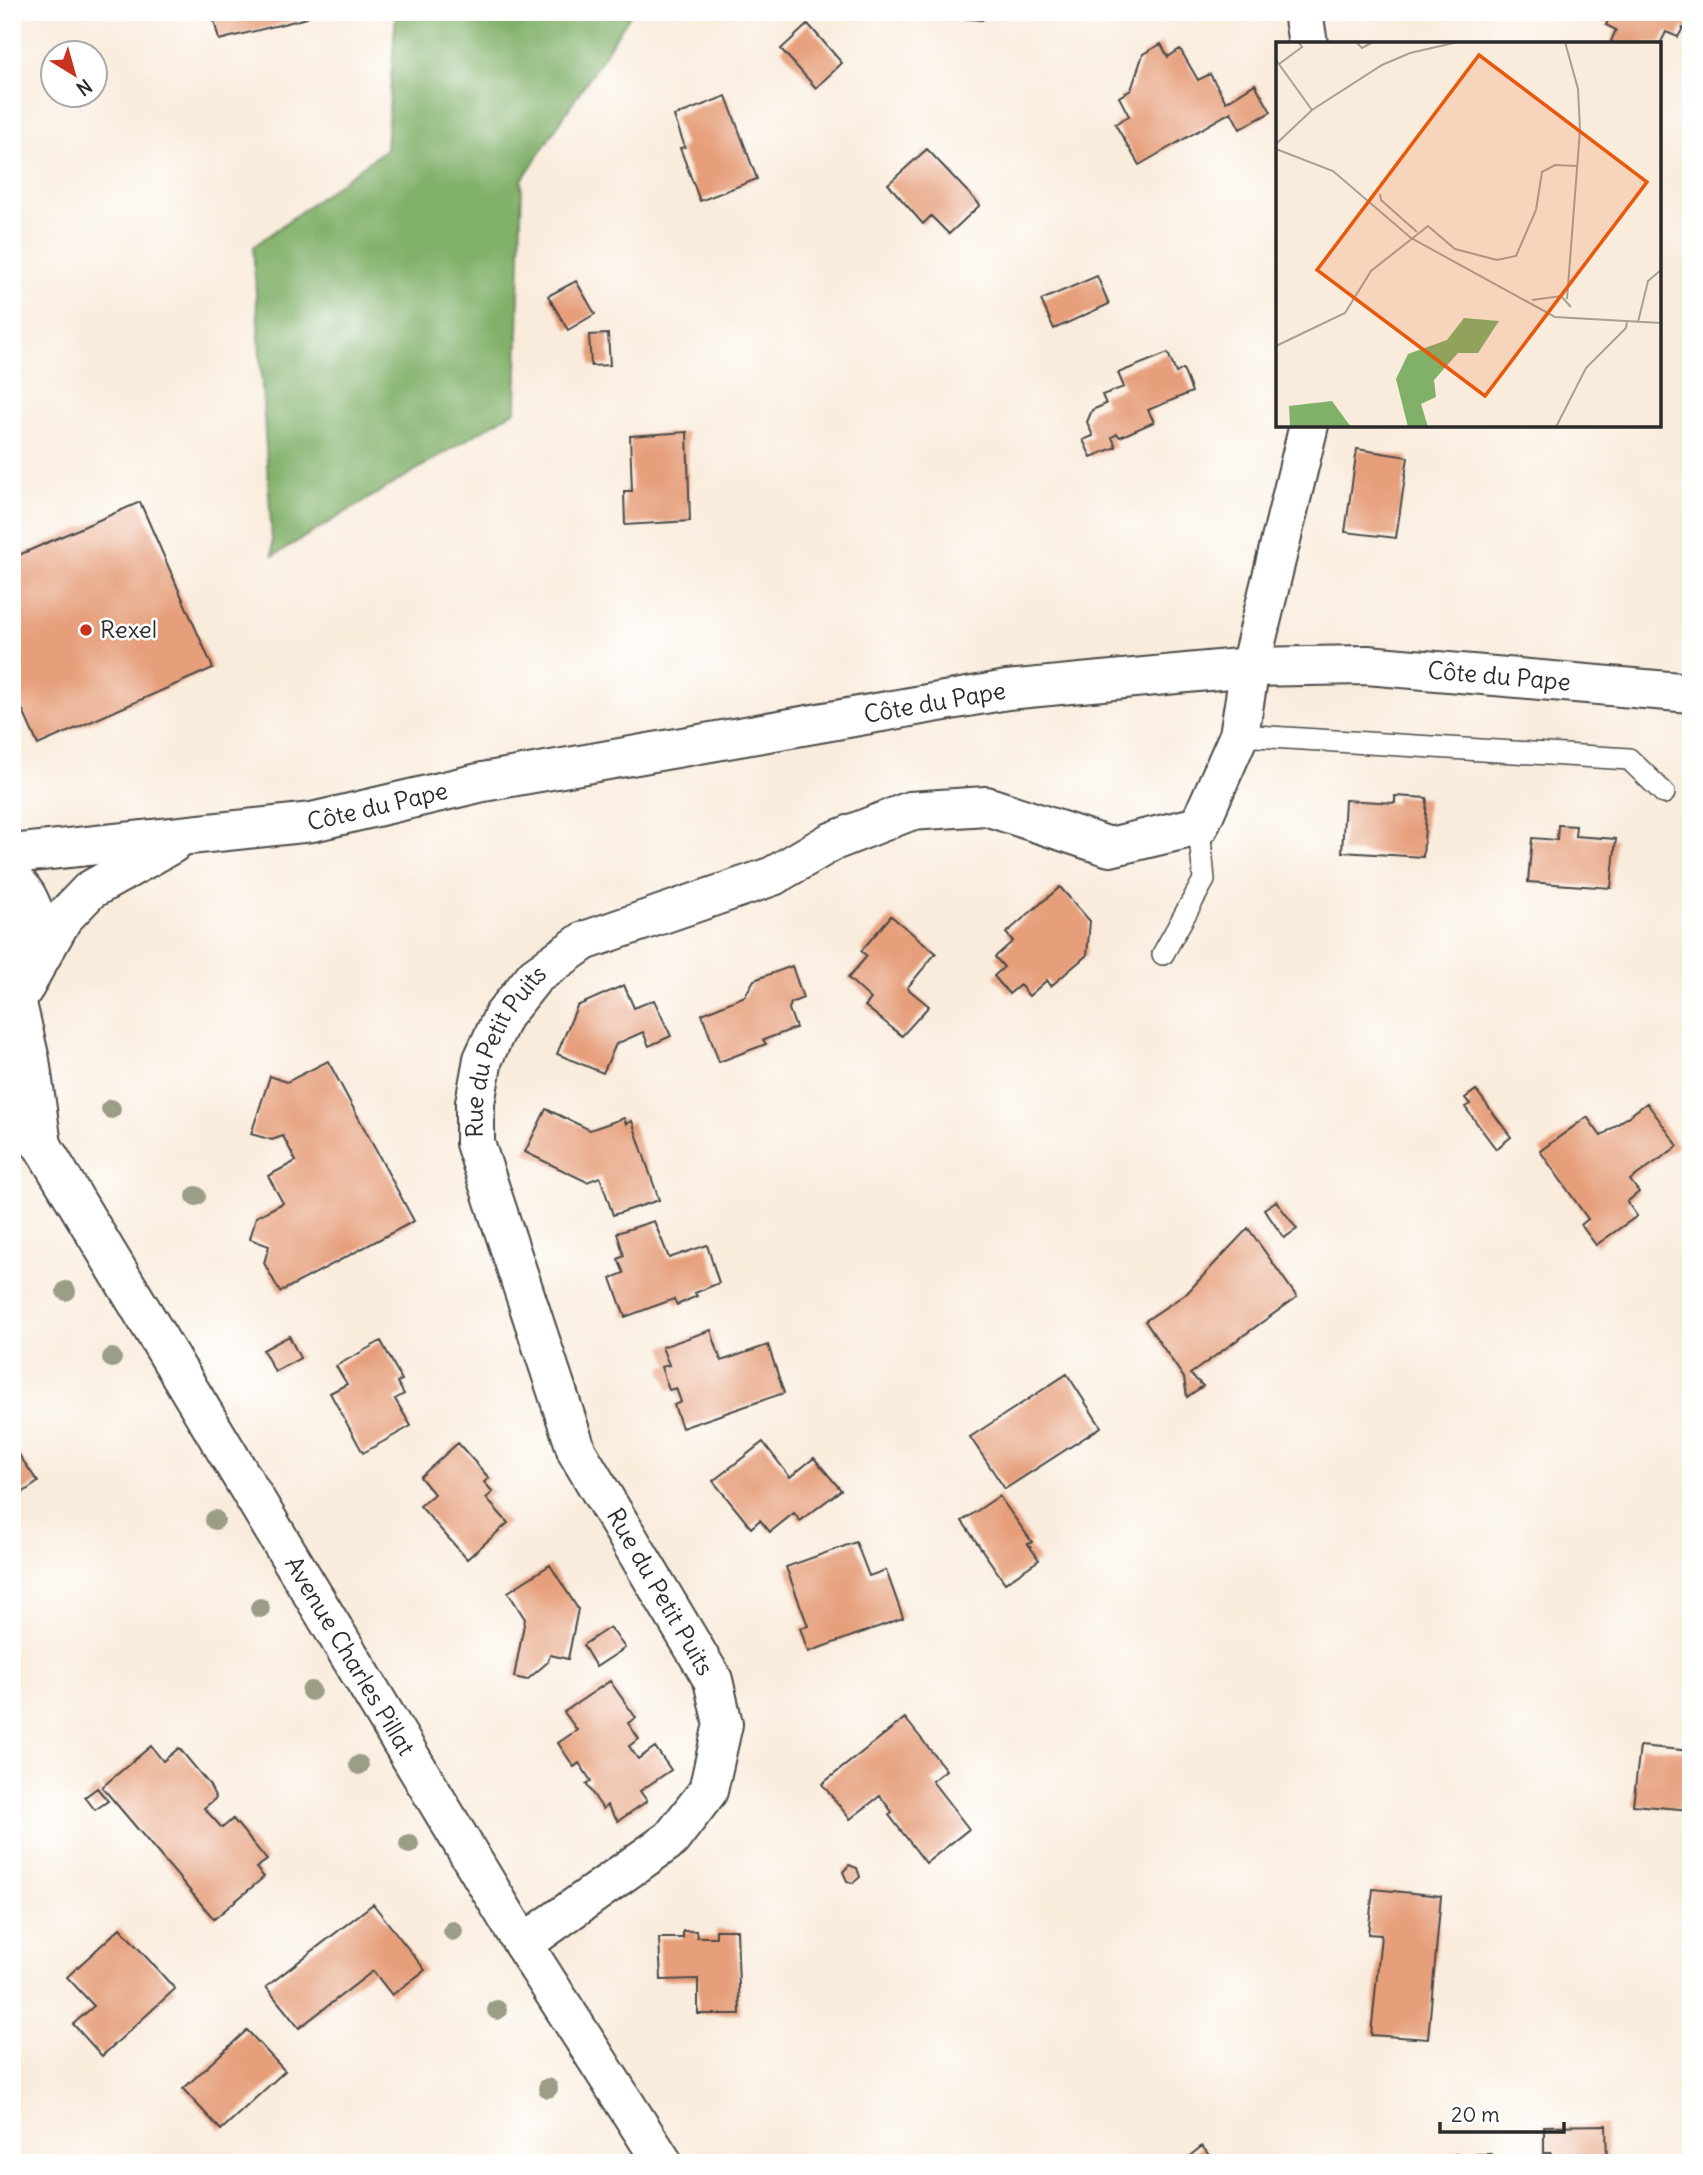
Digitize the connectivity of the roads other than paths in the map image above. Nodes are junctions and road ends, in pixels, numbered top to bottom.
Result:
1 (1303, 12) edge
2 (1308, 42) edge
3 (1309, 427) edge
4 (1250, 667) junction
5 (1691, 693) edge
6 (1239, 735) junction
7 (1664, 793) dead end
8 (1199, 826) junction
9 (187, 837) junction
10 (12, 854) edge
11 (12, 878) edge
12 (1163, 954) dead end
13 (20, 990) edge
14 (12, 1115) edge
15 (42, 1144) junction
16 (523, 1944) junction
17 (663, 2163) edge

1 - 2 street
3 - 4 street
4 - 5 street, Côte du Pape
4 - 6 street
4 - 9 street, Côte du Pape
6 - 7 lane
6 - 8 street
8 - 12 lane
8 - 16 street, Rue du Petit Puits
9 - 10 street, Côte du Pape
9 - 13 street, Côte du Pape
11 - 13 street
13 - 15 street, Avenue Charles Pillat
14 - 15 street, Avenue Charles Pillat
15 - 16 street, Avenue Charles Pillat
16 - 17 street, Avenue Charles Pillat

